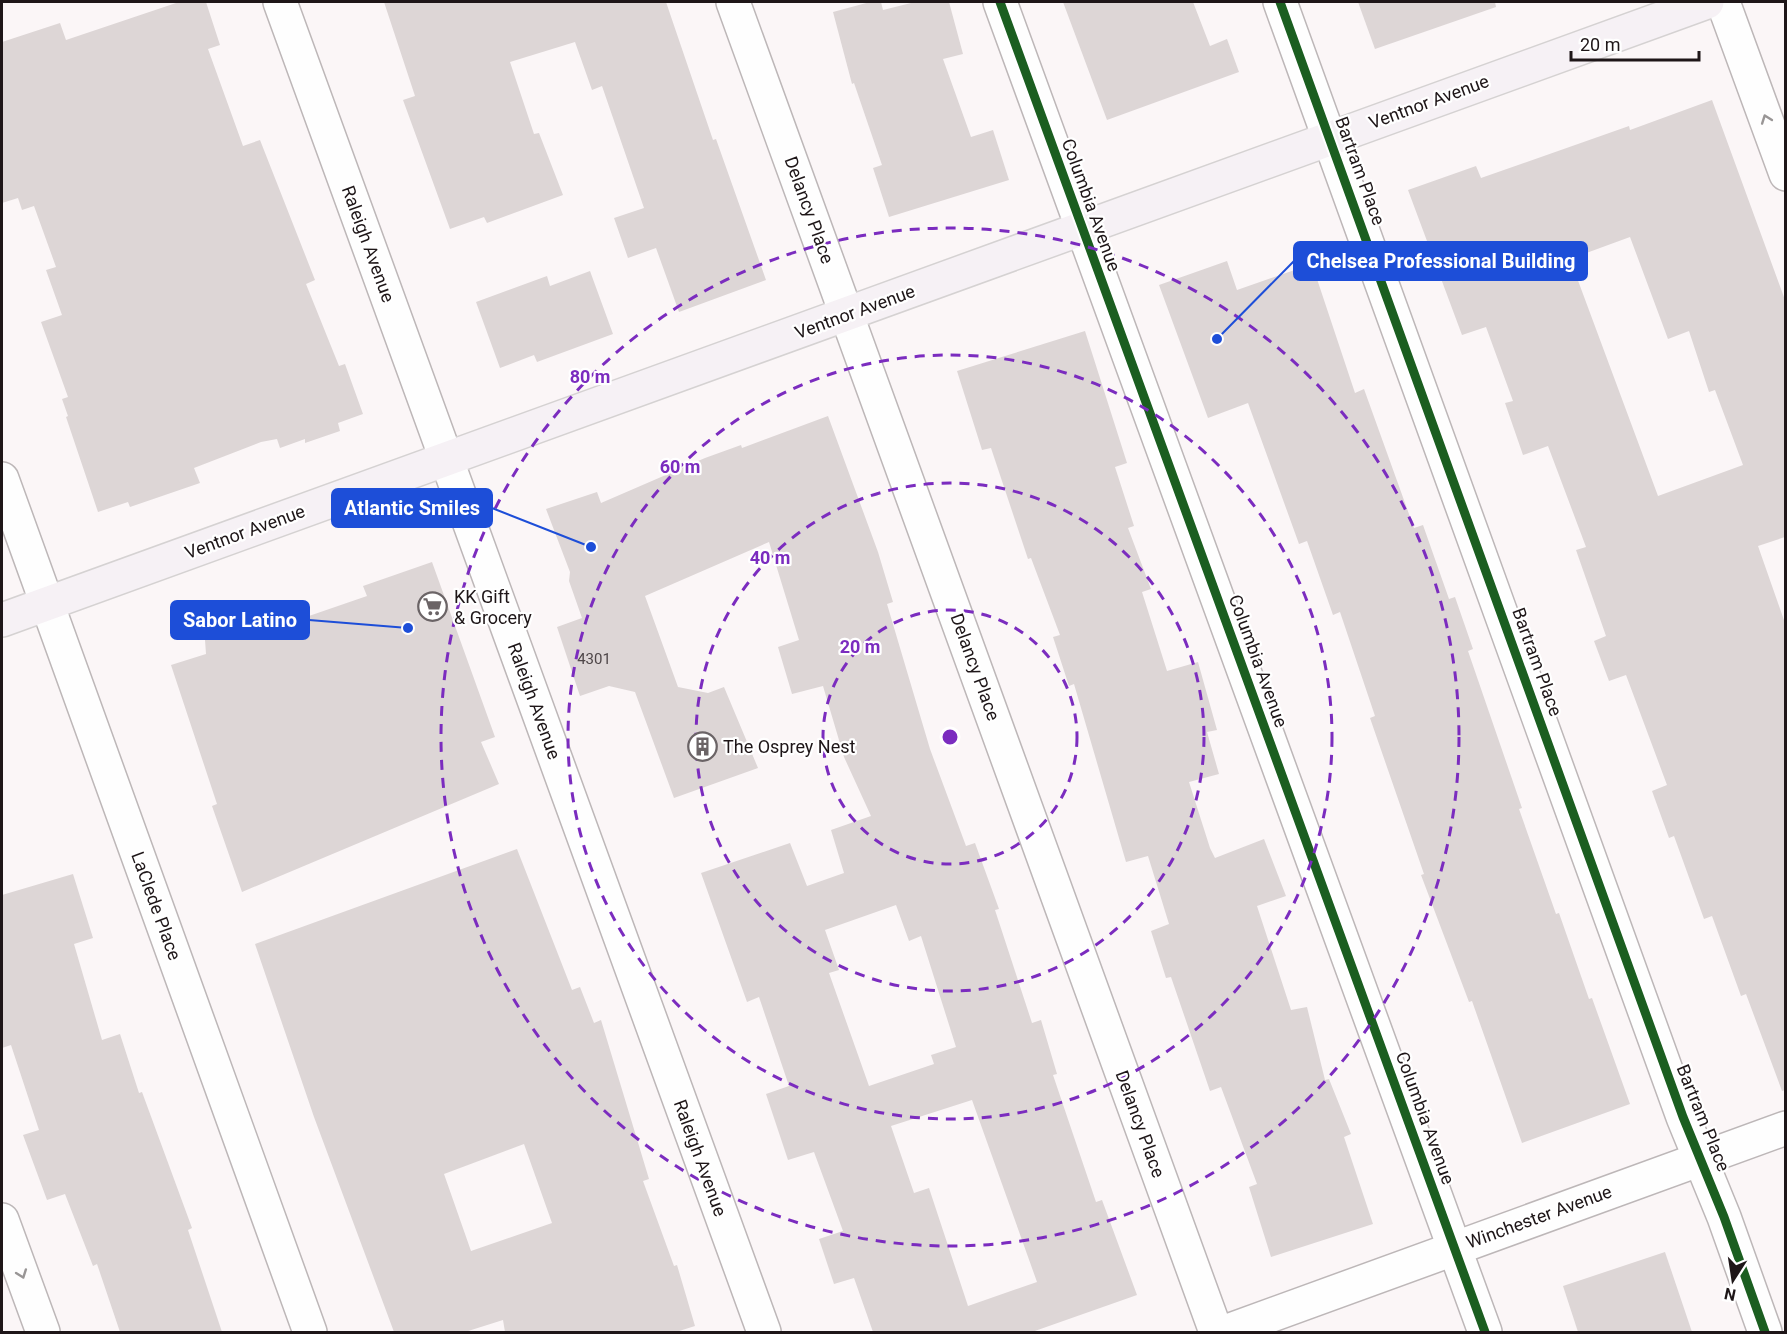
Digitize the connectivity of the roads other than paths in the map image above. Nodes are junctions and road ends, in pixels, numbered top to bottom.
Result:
1 (280, 2) edge
2 (733, 2) edge
3 (1000, 2) edge
4 (1280, 2) edge
5 (1707, 2) edge
6 (1723, 2) edge
7 (1330, 138) junction
8 (1785, 174) edge
9 (1082, 228) junction
10 (848, 314) junction
11 (446, 459) junction
12 (2, 479) edge
13 (47, 604) junction
14 (2, 620) edge
15 (1785, 1128) edge
16 (1701, 1158) junction
17 (2, 1220) edge
18 (1454, 1247) junction
19 (43, 1332) edge
20 (310, 1332) edge
21 (764, 1332) edge
22 (1216, 1332) edge
23 (1225, 1332) edge
24 (1485, 1332) edge
25 (1765, 1332) edge

1 - 11 street, Raleigh Avenue
2 - 10 street, Delancy Place
3 - 9 street, Columbia Avenue
4 - 7 street, Bartram Place
5 - 7 main road, Ventnor Avenue
8 -> 6 street
7 - 9 main road, Ventnor Avenue
7 - 16 street, Bartram Place
9 - 10 main road, Ventnor Avenue
9 - 18 street, Columbia Avenue
10 - 11 main road, Ventnor Avenue
10 - 22 street, Delancy Place
11 - 13 main road, Ventnor Avenue
11 - 21 street, Raleigh Avenue
12 - 13 street, LaClede Place
13 - 14 main road, Ventnor Avenue
13 - 20 street, LaClede Place
15 - 16 street, Winchester Avenue
16 - 18 street, Winchester Avenue
16 - 25 street, Bartram Place
17 -> 19 street
18 - 23 street, Winchester Avenue
18 - 24 street, Columbia Avenue

